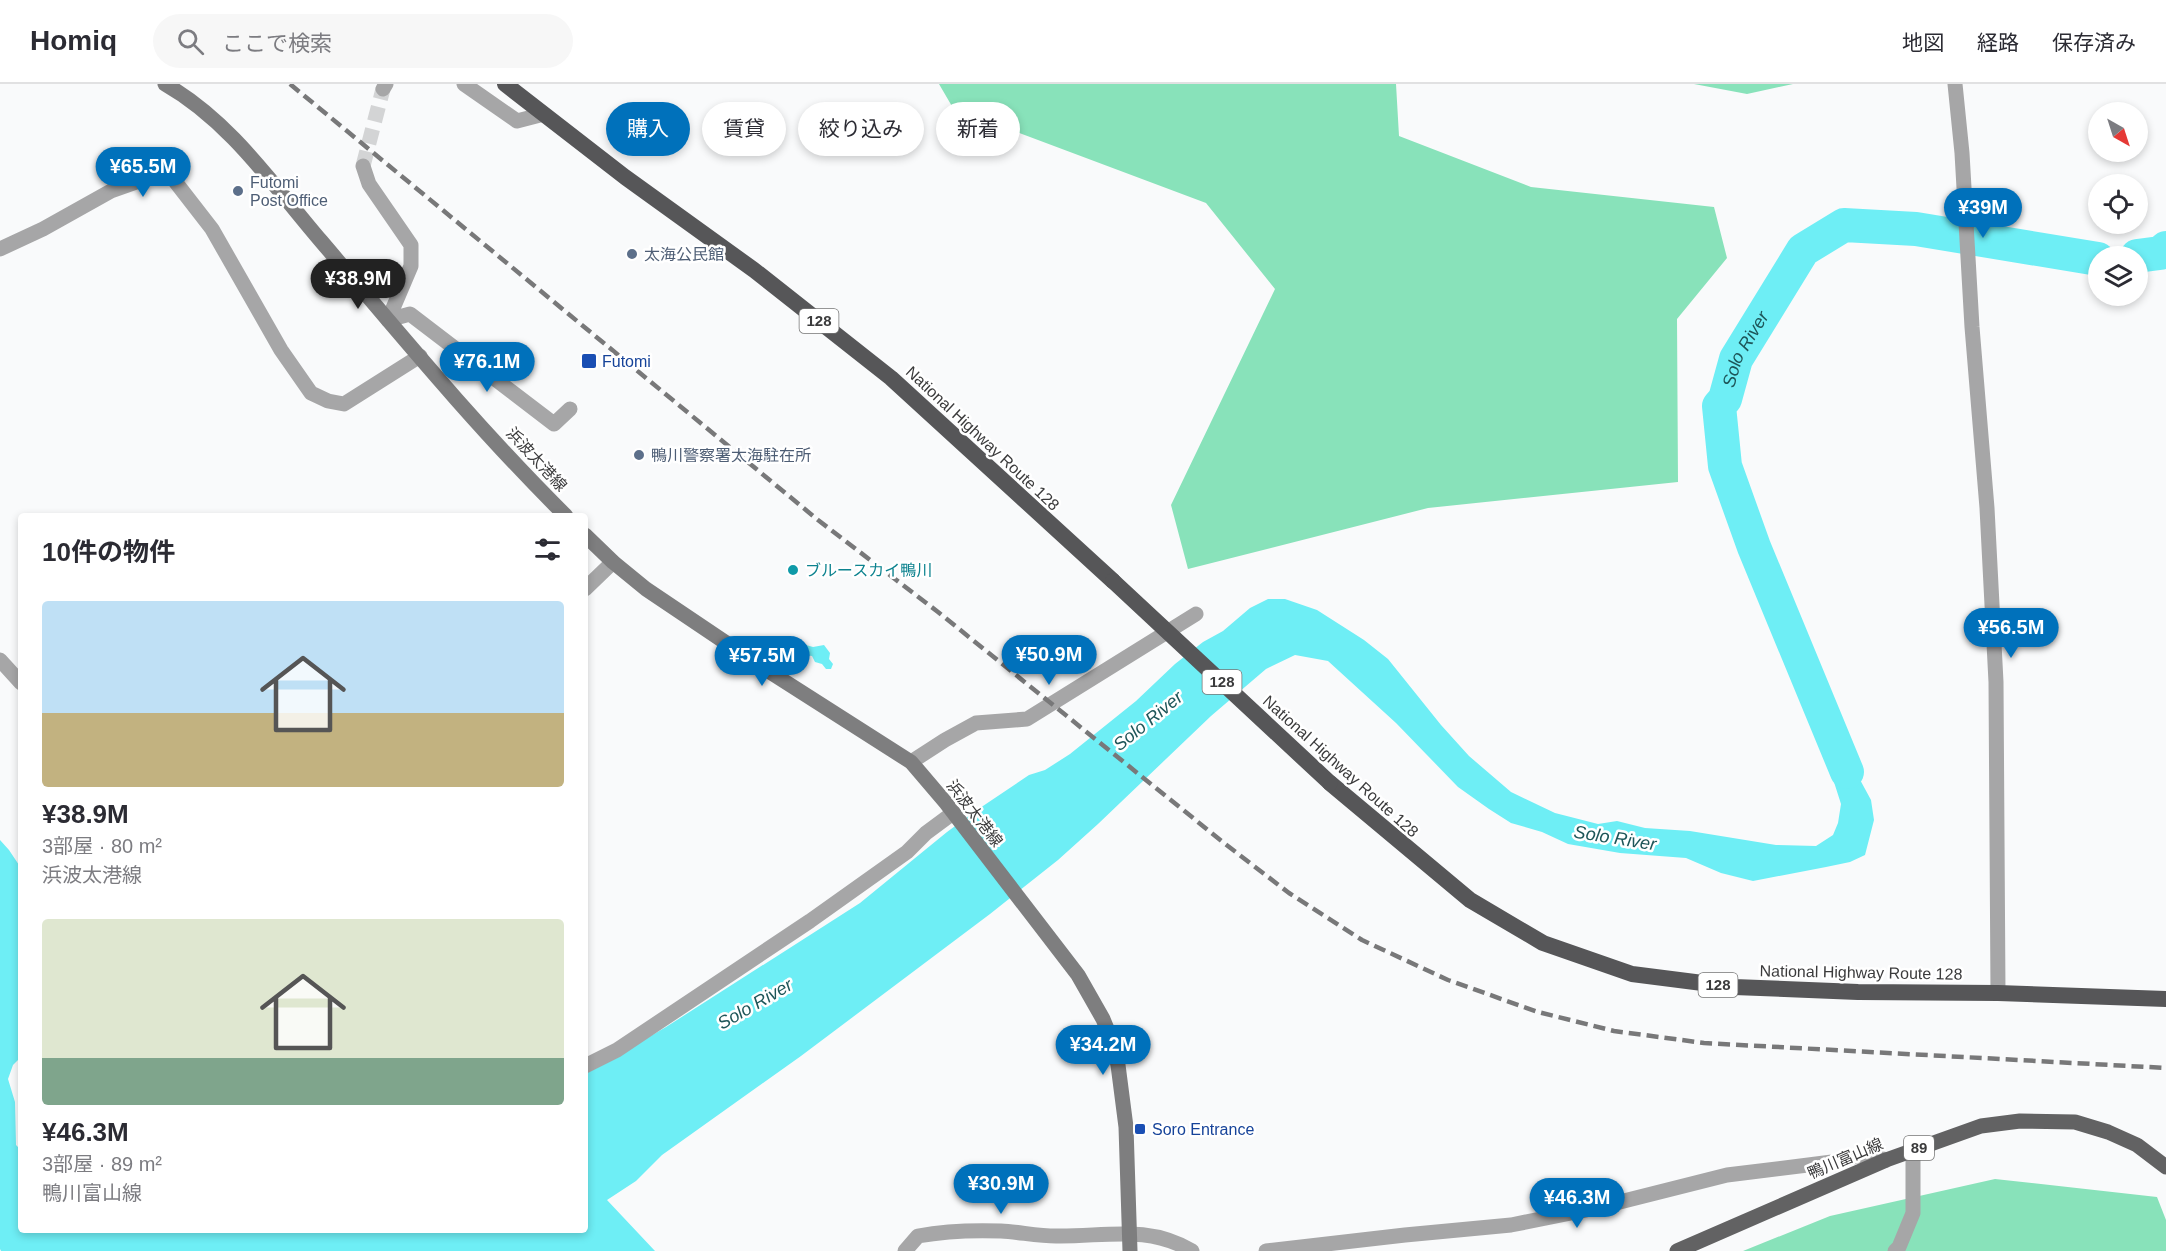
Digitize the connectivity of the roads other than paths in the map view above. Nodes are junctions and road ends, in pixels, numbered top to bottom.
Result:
1 (165, 84) edge
2 (464, 84) edge
3 (505, 84) edge
4 (1954, 84) edge
5 (544, 114) junction
6 (363, 166) tunnel mouth
7 (0, 249) edge
8 (388, 320) junction
9 (420, 356) junction
10 (570, 409) dead end
11 (563, 513) edge
12 (588, 538) edge
13 (613, 562) junction
14 (588, 586) edge
15 (1197, 614) dead end
16 (0, 660) edge
17 (18, 680) edge
18 (911, 762) junction
19 (956, 817) junction
20 (1998, 993) junction
21 (2166, 999) edge
22 (588, 1065) edge
23 (1913, 1150) junction
24 (1886, 1160) junction
25 (2166, 1167) edge
26 (1131, 1233) junction
27 (905, 1251) edge
28 (1130, 1251) edge
29 (1192, 1251) edge
30 (1266, 1251) edge
31 (1677, 1251) edge
32 (1895, 1251) edge

1 - 8 main road, 浜波太港線
2 - 5 street
3 - 5 highway, National Highway Route 128 / 128
4 - 20 street
5 - 20 highway, National Highway Route 128 / 128, bridge
6 - 8 street
7 - 9 street
8 - 9 main road, 浜波太港線
8 - 10 street
9 - 11 main road, 浜波太港線
12 - 13 main road, 浜波太港線
13 - 14 street
13 - 18 main road, 浜波太港線
15 - 18 street
16 - 17 street
18 - 19 main road, 浜波太港線
19 - 22 street
19 - 26 main road, 浜波太港線
20 - 21 highway, National Highway Route 128 / 128
23 - 24 main road, 鴨川富山線 / 89
23 - 25 main road, 鴨川富山線 / 89
23 - 32 street
24 - 30 street
24 - 31 main road, 鴨川富山線 / 89
26 - 27 street
26 - 28 main road, 浜波太港線
26 - 29 street

